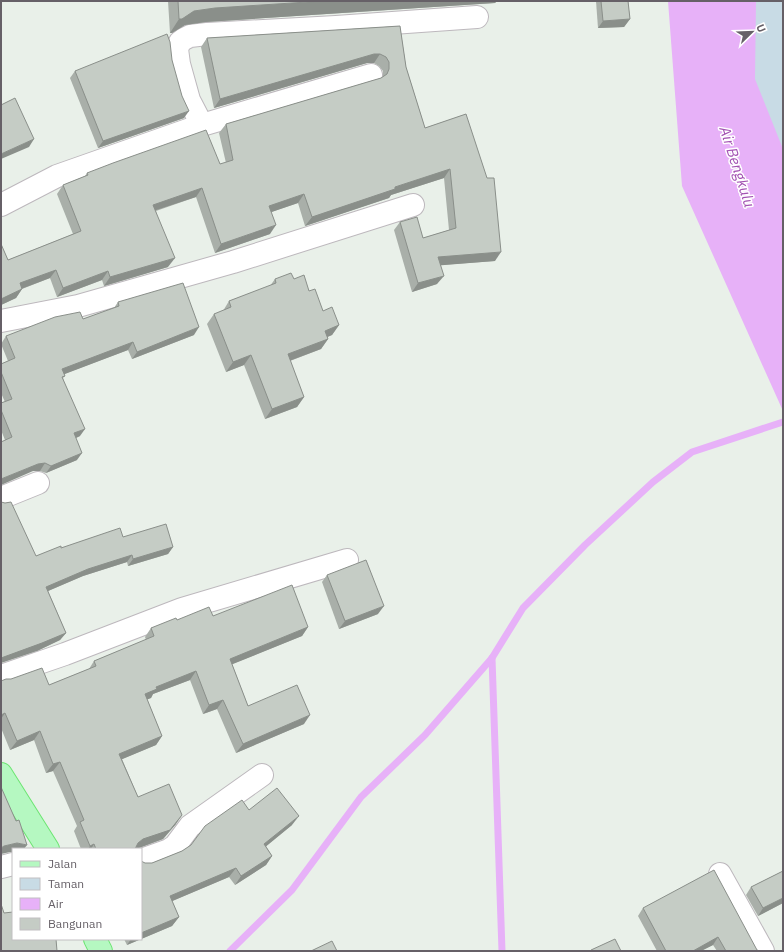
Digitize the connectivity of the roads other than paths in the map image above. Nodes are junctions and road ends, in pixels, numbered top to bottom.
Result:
1 (477, 17) dead end
2 (371, 75) dead end
3 (202, 125) junction
4 (1, 205) edge
5 (413, 205) dead end
6 (1, 321) edge
7 (38, 483) dead end
8 (1, 498) edge
9 (347, 560) dead end
10 (1, 676) edge
11 (1, 774) edge
12 (262, 775) dead end
13 (47, 848) edge
14 (142, 860) edge
15 (12, 864) edge
16 (1, 867) edge
17 (720, 874) dead end
18 (96, 940) edge
19 (101, 951) edge
20 (763, 951) edge

1 - 3 street
2 - 3 street
3 - 4 street
5 - 6 street
7 - 8 street
9 - 10 street
11 - 13 main road
12 - 14 street
15 - 16 street
17 - 20 street
18 - 19 main road

